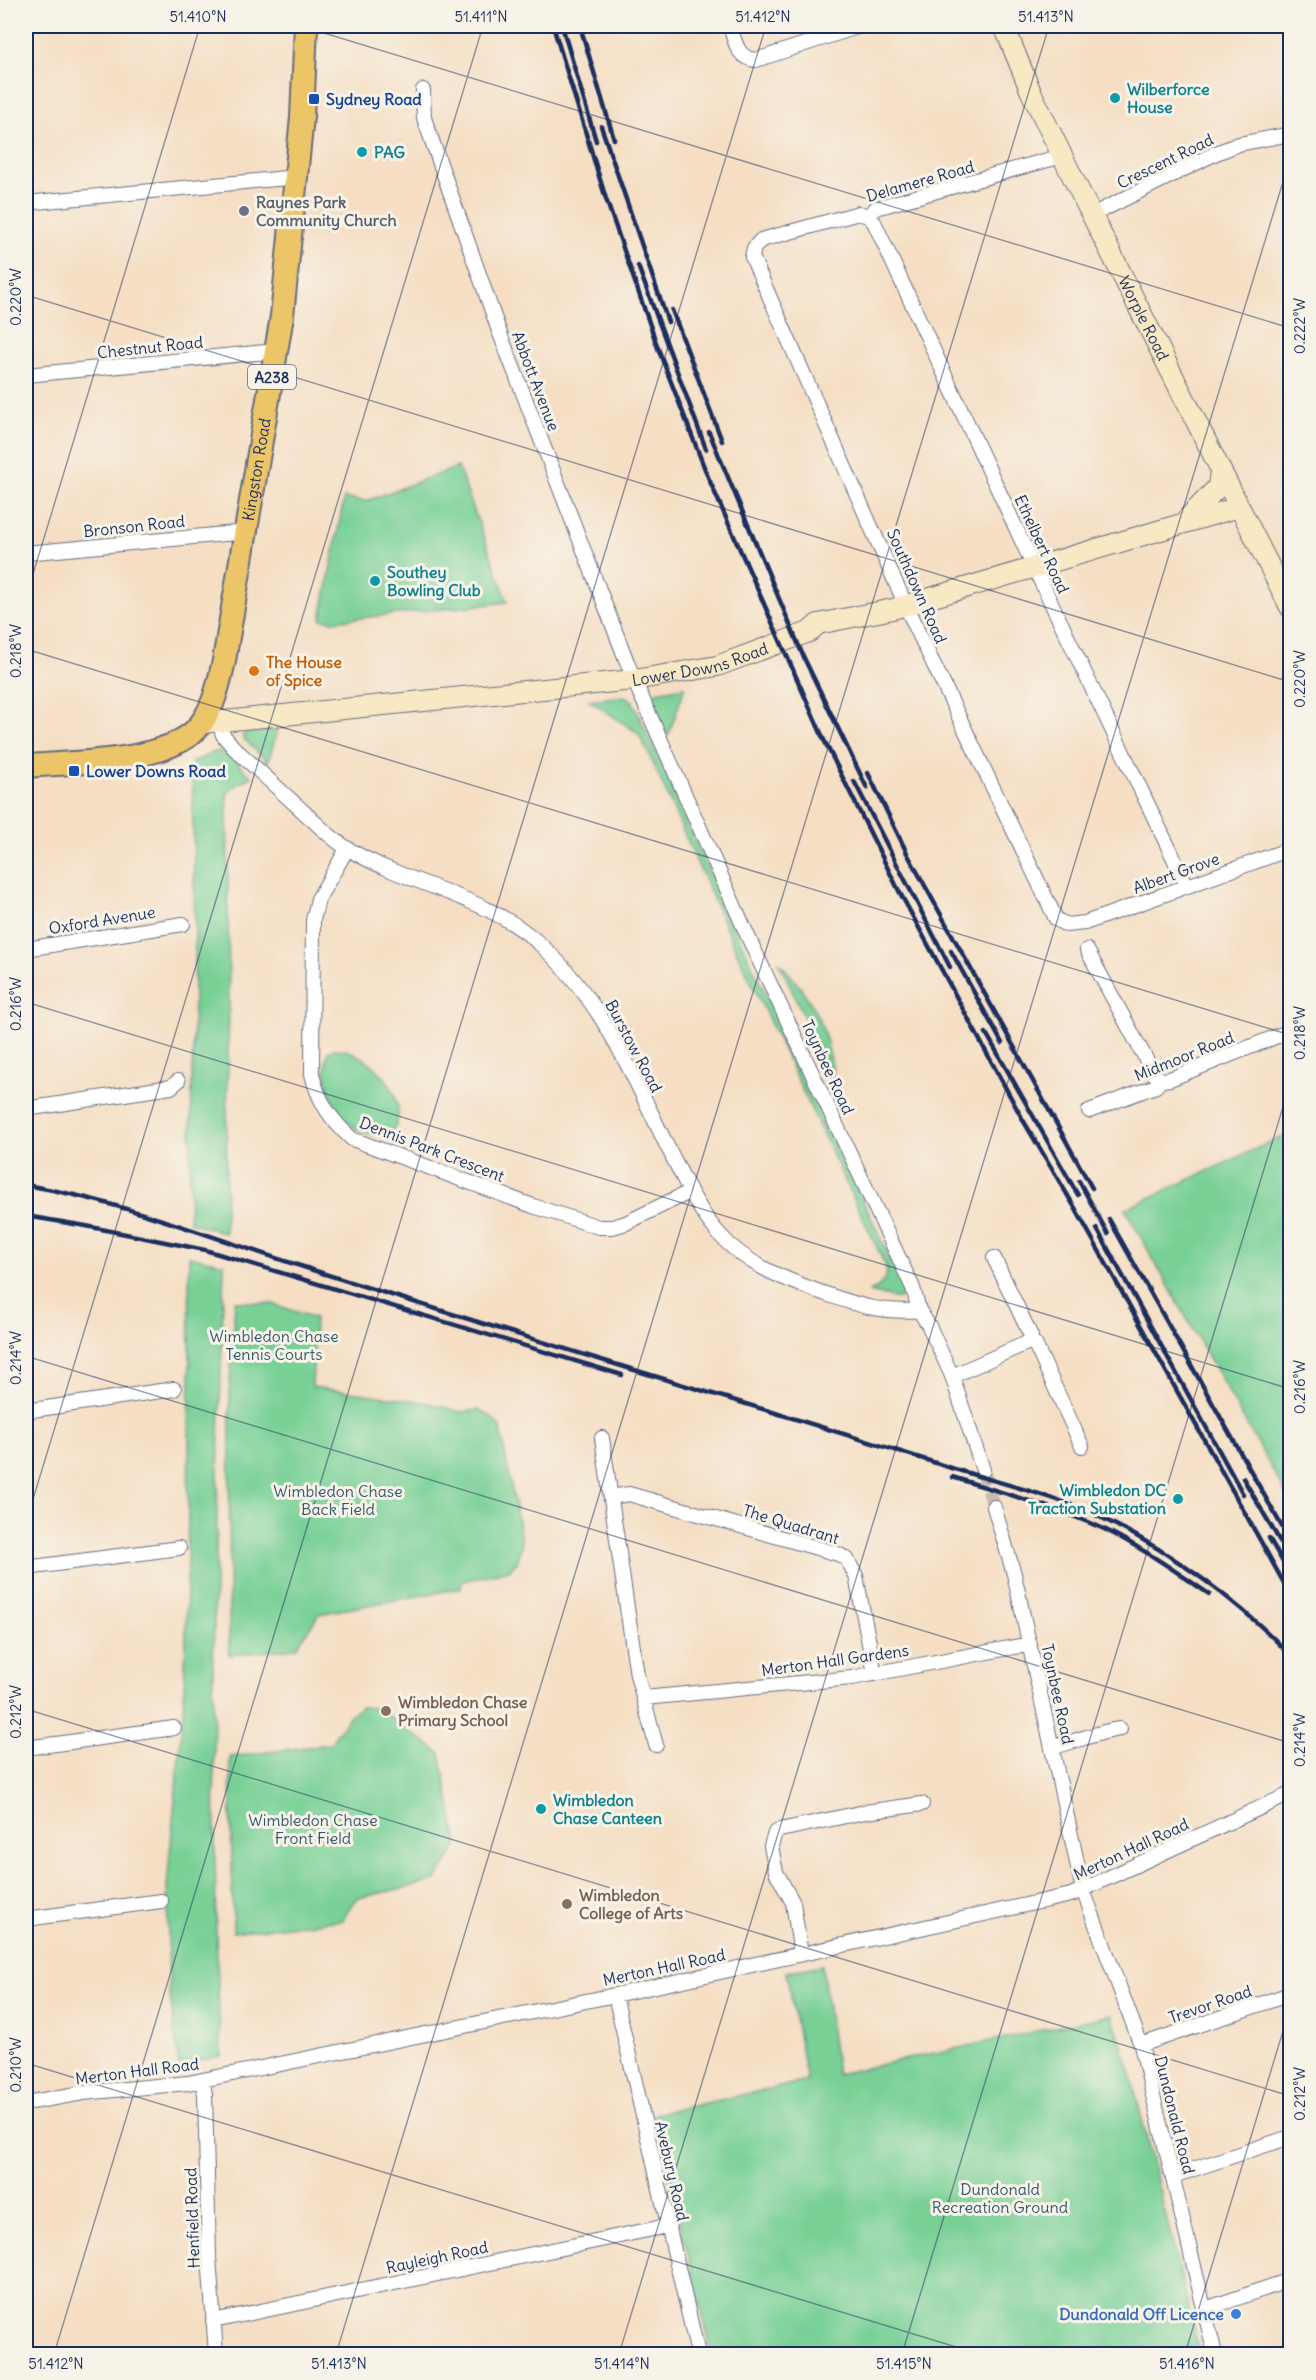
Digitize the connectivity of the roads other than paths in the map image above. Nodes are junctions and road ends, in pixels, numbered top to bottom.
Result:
1 (306, 26) edge
2 (730, 26) edge
3 (860, 26) edge
4 (1004, 26) edge
5 (423, 90) dead end
6 (1290, 134) edge
7 (1062, 156) junction
8 (297, 177) junction
9 (26, 203) edge
10 (1092, 215) junction
11 (868, 216) junction
12 (754, 248) joint
13 (277, 351) junction
14 (26, 375) edge
15 (1220, 471) junction
16 (1239, 507) junction
17 (1179, 526) junction
18 (246, 532) junction
19 (26, 553) edge
20 (1034, 567) junction
21 (1290, 605) edge
22 (906, 606) junction
23 (634, 681) junction
24 (211, 723) junction
25 (26, 766) edge
26 (347, 849) junction
27 (1290, 849) edge
28 (1187, 886) junction
29 (183, 924) dead end
30 (1071, 926) joint
31 (26, 949) edge
32 (1087, 950) dead end
33 (1290, 1031) edge
34 (1161, 1080) junction
35 (178, 1081) dead end
36 (26, 1109) edge
37 (1089, 1111) dead end
38 (689, 1192) junction
39 (994, 1258) dead end
40 (919, 1310) junction
41 (1029, 1342) junction
42 (952, 1376) junction
43 (174, 1389) dead end
44 (26, 1411) edge
45 (602, 1438) dead end
46 (1083, 1446) dead end
47 (983, 1470) tunnel mouth
48 (611, 1497) junction
49 (994, 1507) tunnel mouth
50 (179, 1548) dead end
51 (26, 1568) edge
52 (1030, 1644) junction
53 (875, 1674) junction
54 (644, 1698) junction
55 (174, 1728) dead end
56 (1120, 1729) dead end
57 (656, 1745) dead end
58 (1053, 1747) junction
59 (26, 1748) edge
60 (1290, 1794) edge
61 (922, 1804) dead end
62 (1083, 1890) junction
63 (161, 1901) dead end
64 (26, 1919) edge
65 (801, 1954) junction
66 (1290, 1994) edge
67 (615, 1995) junction
68 (1141, 2045) junction
69 (202, 2080) junction
70 (26, 2103) edge
71 (1290, 2137) edge
72 (1173, 2176) junction
73 (667, 2226) junction
74 (1290, 2280) edge
75 (1205, 2309) junction
76 (213, 2321) junction
77 (216, 2355) edge
78 (698, 2355) edge
79 (1215, 2355) edge

1 - 8 main road, Kingston Road / A238
2 - 3 street
4 - 7 street, Worple Road
5 - 23 street, Abbott Avenue
6 - 10 street, Crescent Road
7 - 10 street, Worple Road
7 - 11 street, Delamere Road
8 - 9 street
8 - 13 main road, Kingston Road / A238
10 - 15 street, Worple Road
11 - 12 street, Delamere Road
11 - 20 street, Ethelbert Road
12 - 22 street, Southdown Road
13 - 14 street, Chestnut Road
13 - 18 main road, Kingston Road / A238
15 - 16 street, Worple Road
15 - 17 street, Lower Downs Road
16 - 17 street, Lower Downs Road
16 - 21 street, Worple Road
17 - 20 street, Lower Downs Road
18 - 19 street, Bronson Road
18 - 24 main road, Kingston Road / A238
20 - 22 street, Lower Downs Road
20 - 28 street, Ethelbert Road
22 - 23 street, Lower Downs Road
22 - 30 street, Southdown Road
23 - 24 street, Lower Downs Road
23 - 40 street, Toynbee Road
24 - 25 main road, Kingston Road / A238
24 - 26 street, Burstow Road
26 - 38 street, Burstow Road
26 - 38 street, Dennis Park Crescent
27 - 28 street, Albert Grove
28 - 30 street, Albert Grove
29 - 31 street, Oxford Avenue
32 - 34 street
33 - 34 street, Midmoor Road
34 - 37 street, Midmoor Road
35 - 36 street
38 - 40 street, Burstow Road
39 - 41 street
40 - 42 street, Toynbee Road
41 - 42 street
41 - 46 street
42 - 47 street, Toynbee Road
43 - 44 street
45 - 48 street
48 - 53 street, The Quadrant
48 - 54 street
49 - 52 street, Toynbee Road
50 - 51 street
52 - 53 street, Merton Hall Gardens
52 - 58 street, Toynbee Road
53 - 54 street, Merton Hall Gardens
54 - 57 street
55 - 59 street
56 - 58 street
58 - 62 street, Toynbee Road
60 - 62 street, Merton Hall Road
61 - 65 street
62 - 65 street, Merton Hall Road
62 - 68 street, Dundonald Road
63 - 64 street
65 - 67 street, Merton Hall Road
66 - 68 street, Trevor Road
67 - 69 street, Merton Hall Road
67 - 73 street, Avebury Road
68 - 72 street, Dundonald Road
69 - 70 street, Merton Hall Road
69 - 76 street, Henfield Road
71 - 72 street
72 - 75 street, Dundonald Road
73 - 76 street, Rayleigh Road
73 - 78 street, Avebury Road
74 - 75 street
75 - 79 street, Dundonald Road
76 - 77 street, Henfield Road

